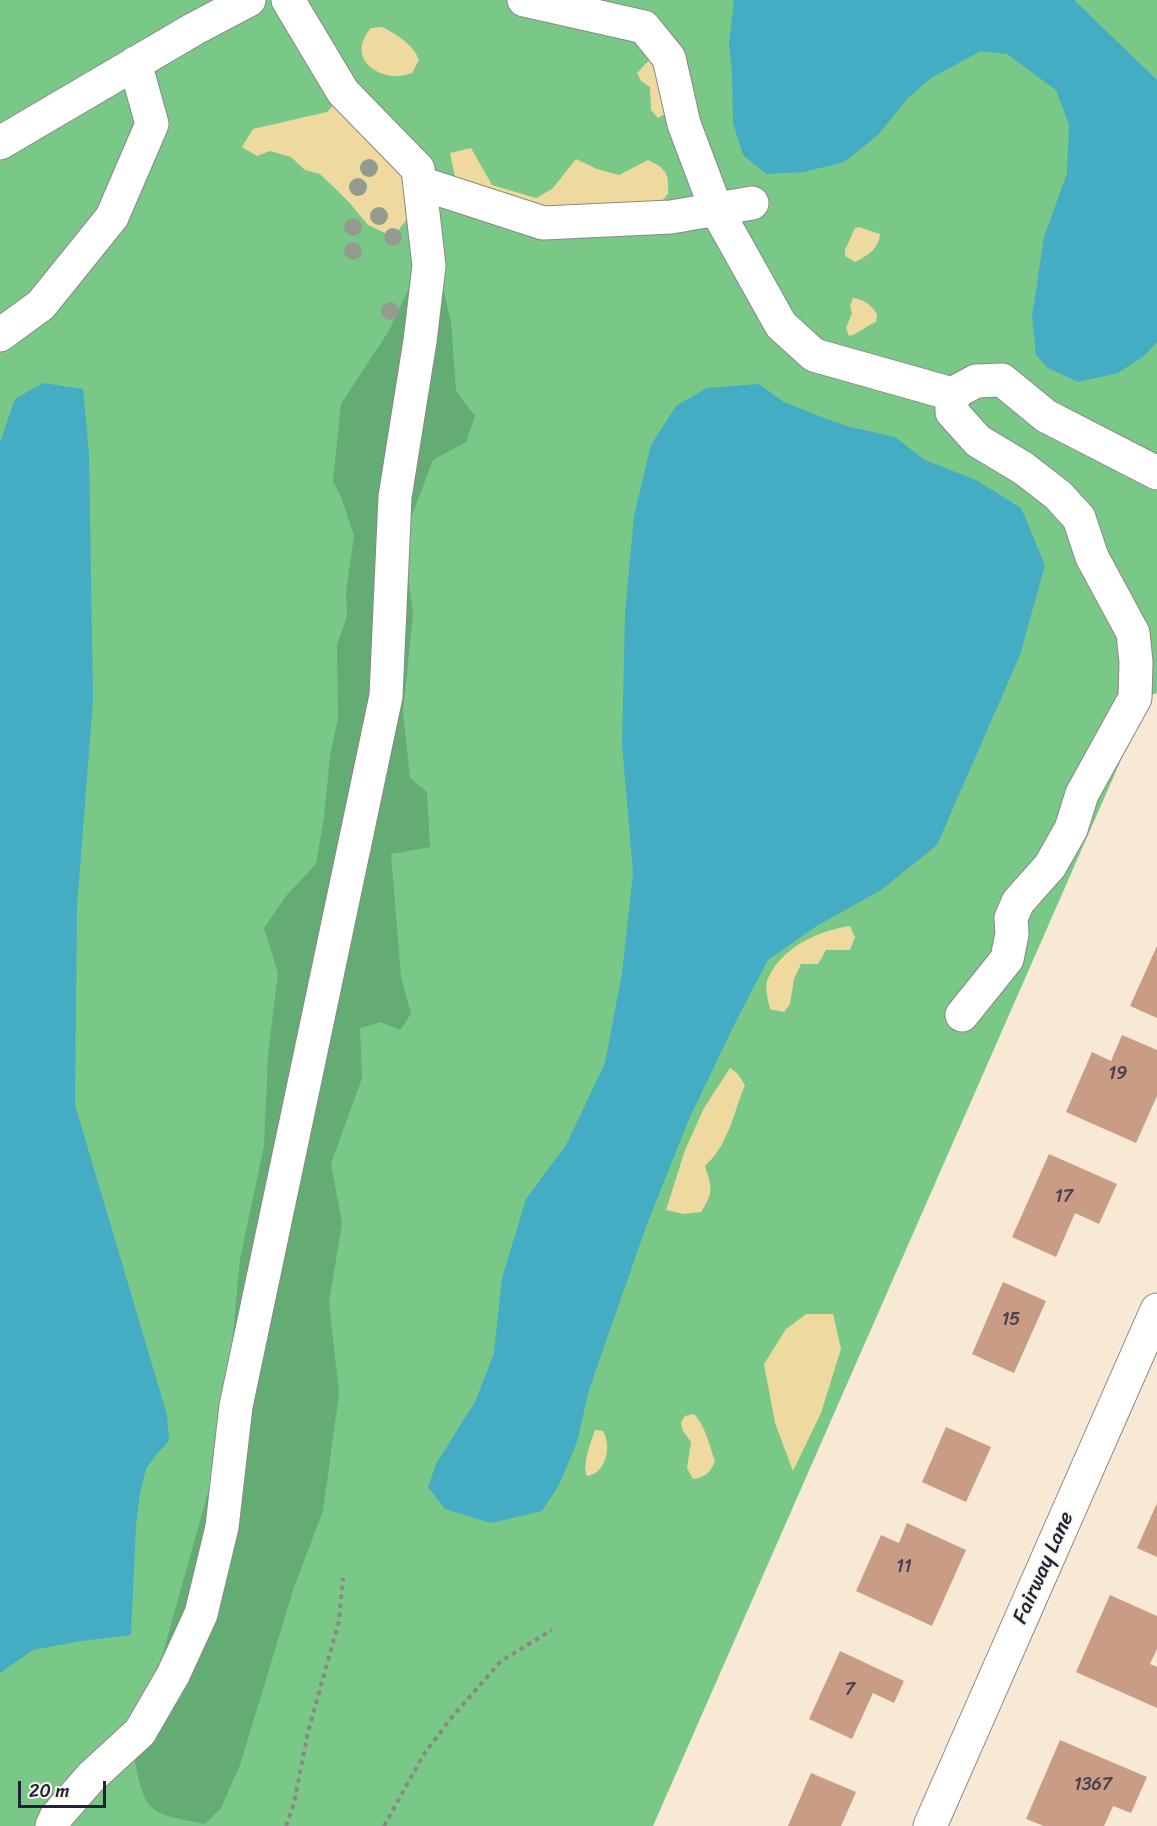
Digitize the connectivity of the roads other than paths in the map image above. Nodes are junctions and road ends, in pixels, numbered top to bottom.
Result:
1 (249, 0) edge
2 (288, 0) edge
3 (524, 0) edge
4 (135, 63) junction
5 (0, 143) edge
6 (420, 183) junction
7 (752, 203) dead end
8 (716, 209) junction
9 (0, 335) edge
10 (952, 394) junction
11 (1157, 473) edge
12 (962, 1015) dead end
13 (1157, 1310) edge
14 (52, 1826) edge
15 (930, 1826) edge

1 - 4 street
2 - 6 street
3 - 8 street
4 - 5 street
4 - 9 street
6 - 8 street
6 - 14 street
7 - 8 street
8 - 10 street
10 - 11 street
10 - 12 street
13 - 15 street, Fairway Lane

